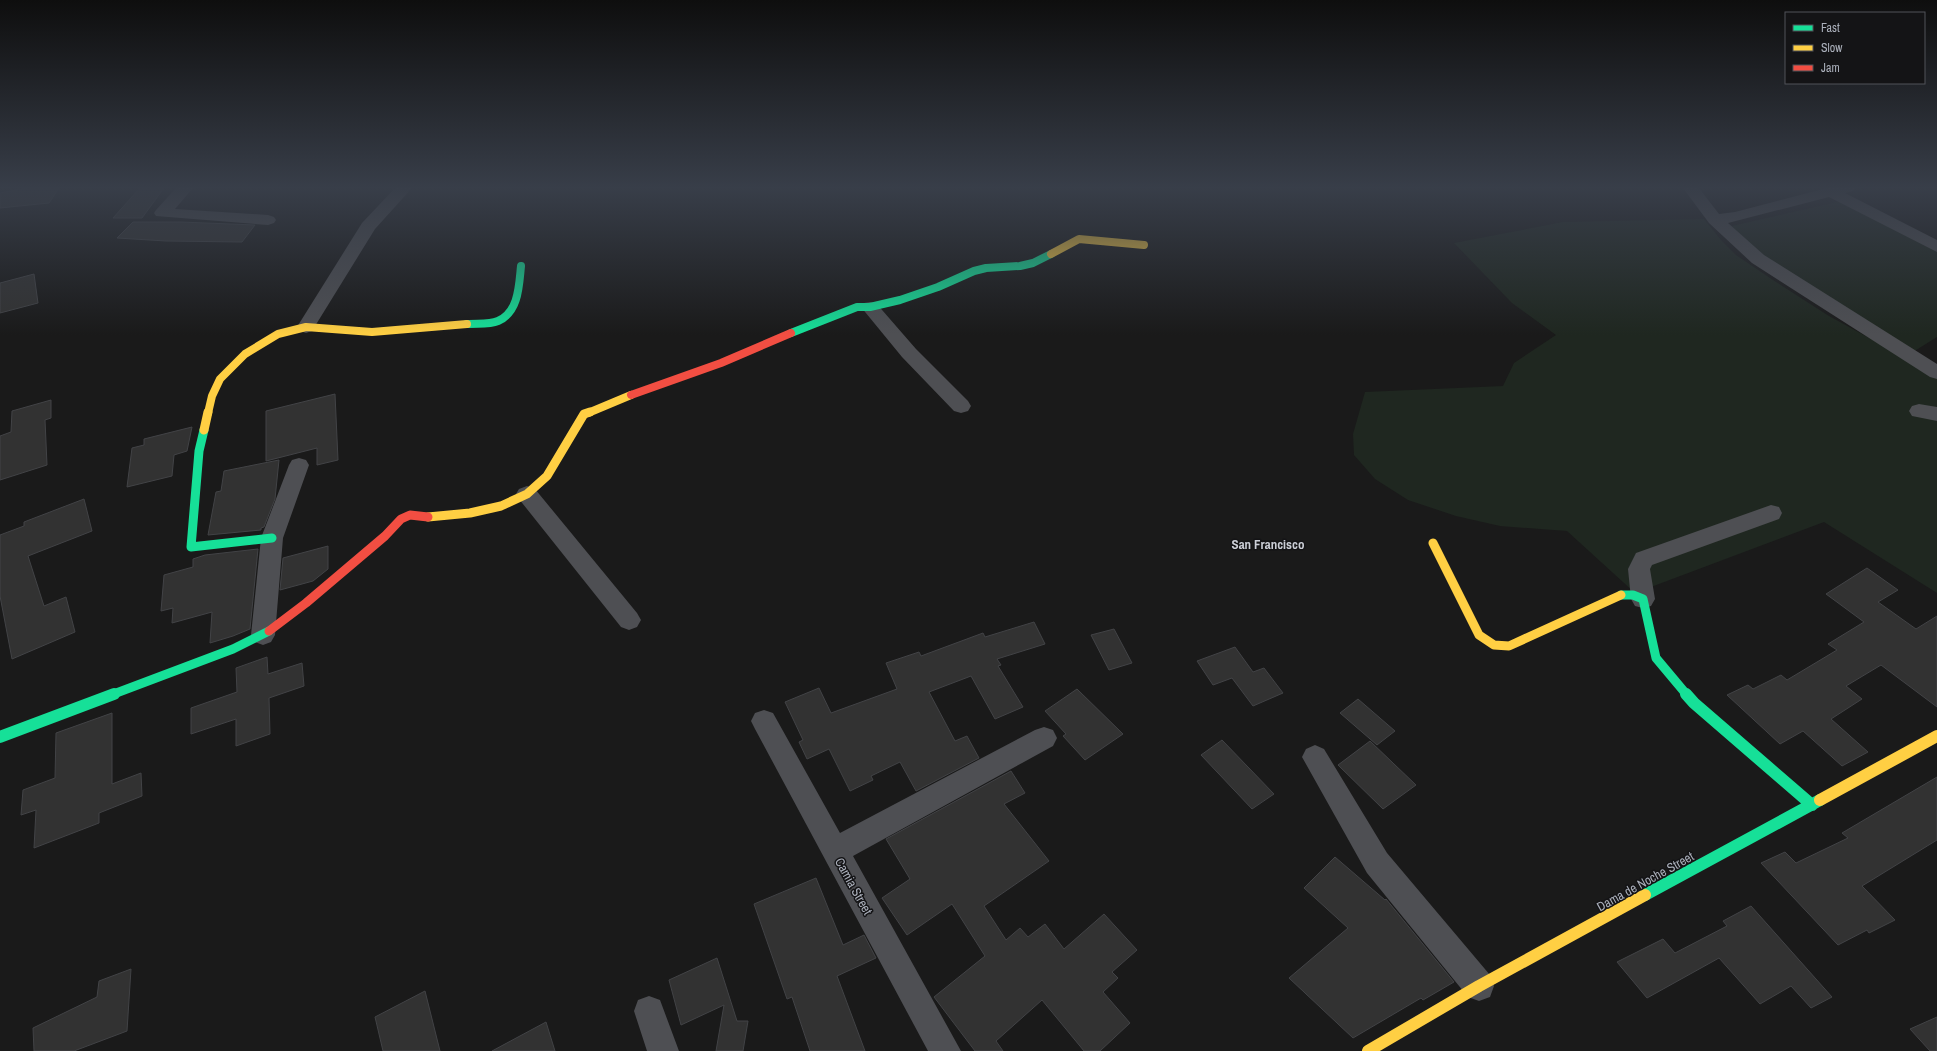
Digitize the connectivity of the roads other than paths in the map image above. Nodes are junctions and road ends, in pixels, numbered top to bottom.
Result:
1 (361, 237) edge
2 (1734, 237) edge
3 (1918, 237) edge
4 (1144, 245) dead end
5 (1937, 247) edge
6 (521, 266) dead end
7 (870, 307) junction
8 (306, 327) junction
9 (1937, 373) edge
10 (961, 406) dead end
11 (299, 465) dead end
12 (527, 494) junction
13 (1771, 513) dead end
14 (272, 538) junction
15 (1433, 543) dead end
16 (1643, 599) junction
17 (629, 620) dead end
18 (263, 635) junction
19 (764, 721) dead end
20 (1937, 736) edge
21 (0, 737) edge
22 (1044, 738) dead end
23 (1315, 757) dead end
24 (1812, 805) junction
25 (835, 851) junction
26 (1479, 986) junction
27 (649, 1011) dead end
28 (662, 1051) edge
29 (945, 1051) edge
30 (1368, 1051) edge

1 - 8 street
2 - 9 street
3 - 5 street
4 - 7 street
6 - 8 street
7 - 10 street
7 - 12 street
8 - 14 street
11 - 14 street
12 - 17 street
12 - 18 street
13 - 16 street
14 - 18 street
15 - 16 street
16 - 24 street
18 - 21 street
19 - 25 street, Camia Street
20 - 24 street, Dama de Noche Street
22 - 25 street
23 - 26 street
24 - 26 street, Dama de Noche Street
25 - 29 street, Camia Street
26 - 30 street, Dama de Noche Street
27 - 28 street

